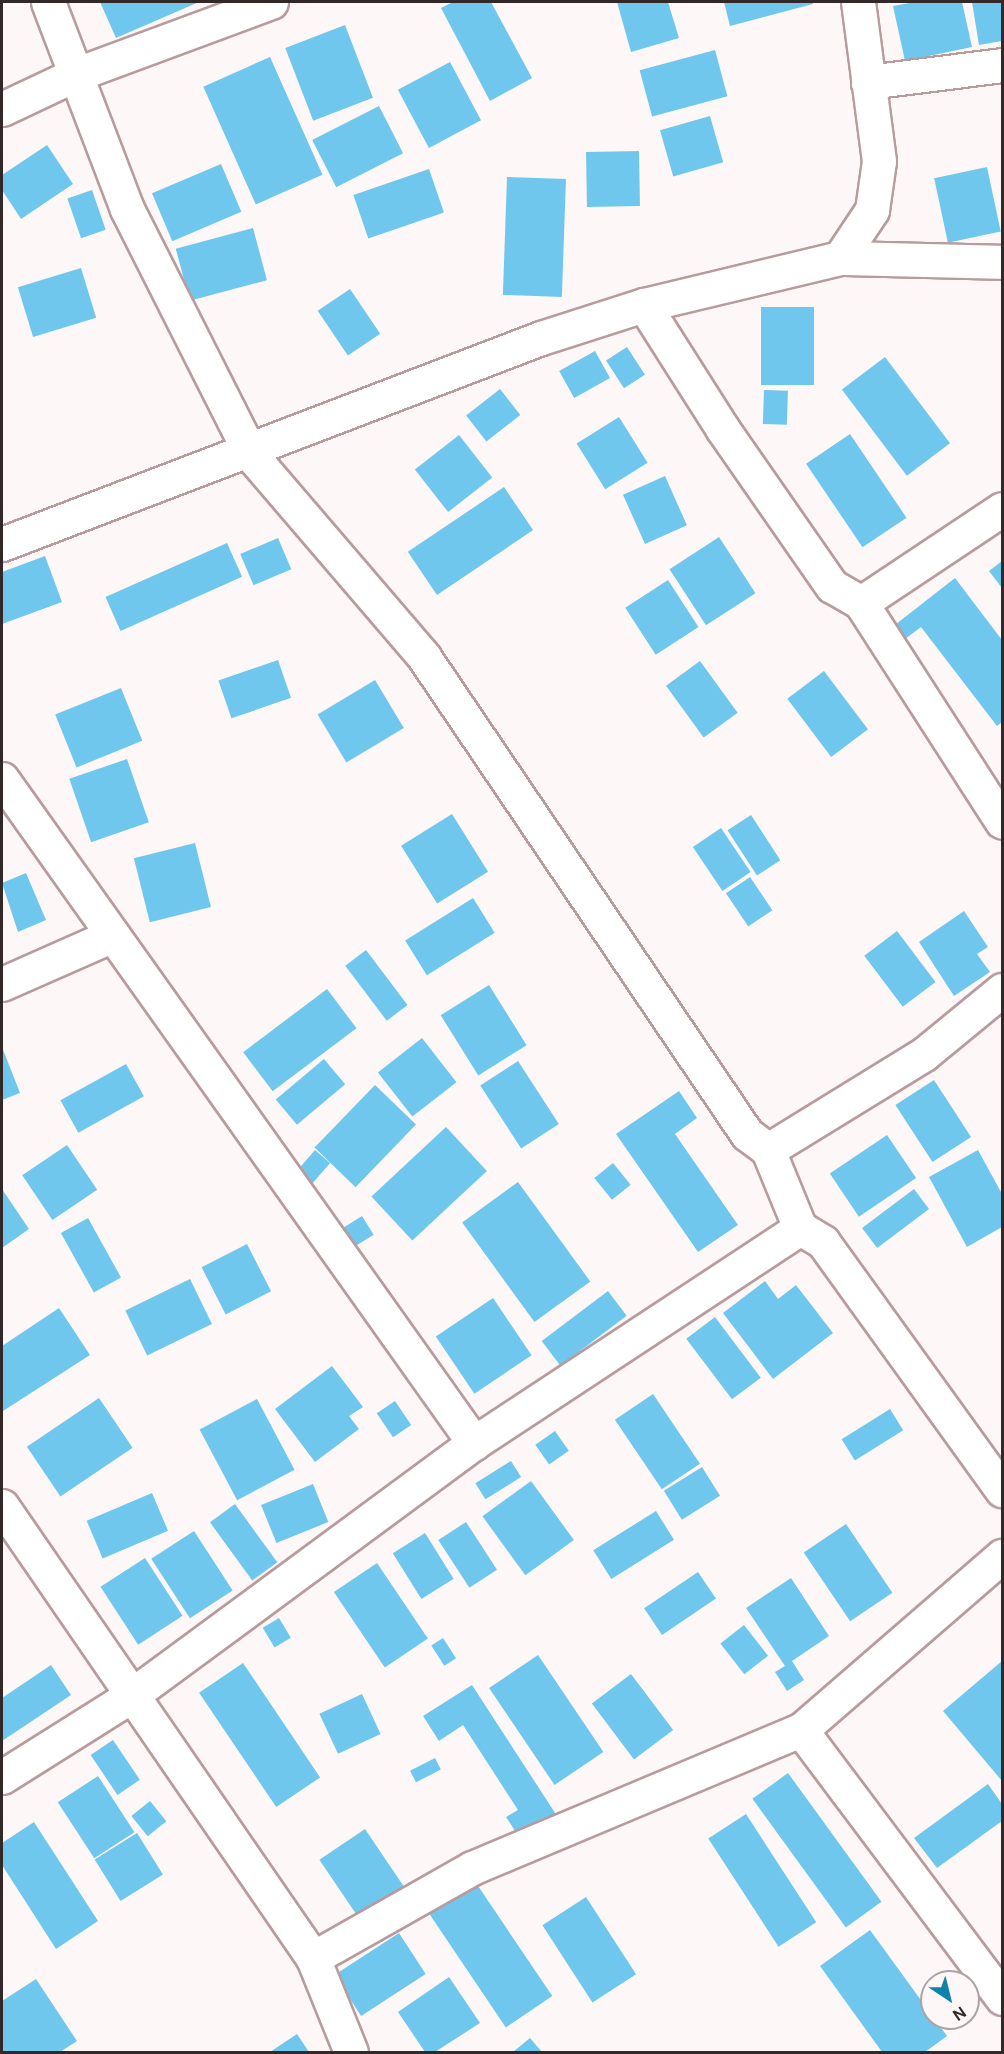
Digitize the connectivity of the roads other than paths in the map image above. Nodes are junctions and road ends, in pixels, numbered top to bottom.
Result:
1 (48, 2) edge
2 (271, 2) edge
3 (858, 2) edge
4 (1002, 65) edge
5 (74, 75) junction
6 (868, 82) junction
7 (2, 109) edge
8 (840, 258) junction
9 (1002, 262) edge
10 (644, 305) junction
11 (249, 449) junction
12 (1002, 508) edge
13 (2, 544) edge
14 (861, 603) junction
15 (2, 779) edge
16 (1002, 822) edge
17 (113, 935) junction
18 (2, 984) edge
19 (1002, 990) edge
20 (768, 1150) junction
21 (800, 1228) junction
22 (474, 1443) junction
23 (1002, 1490) edge
24 (2, 1506) edge
25 (1002, 1556) edge
26 (132, 1695) junction
27 (801, 1730) junction
28 (2, 1777) edge
29 (313, 1958) junction
30 (1002, 1998) edge
31 (351, 2052) edge

1 - 5 street
2 - 5 street
3 - 6 street
4 - 6 street
5 - 7 street
5 - 11 street
6 - 8 street
8 - 9 street
8 - 10 street
10 - 11 street
10 - 14 street
11 - 13 street
11 - 20 street
12 - 14 street
14 - 16 street
15 - 17 street
17 - 18 street
17 - 22 street
19 - 20 street
20 - 21 street
21 - 22 street
21 - 23 street
22 - 26 street
24 - 26 street
25 - 27 street
26 - 28 street
26 - 29 street
27 - 29 street
27 - 30 street
29 - 31 street

